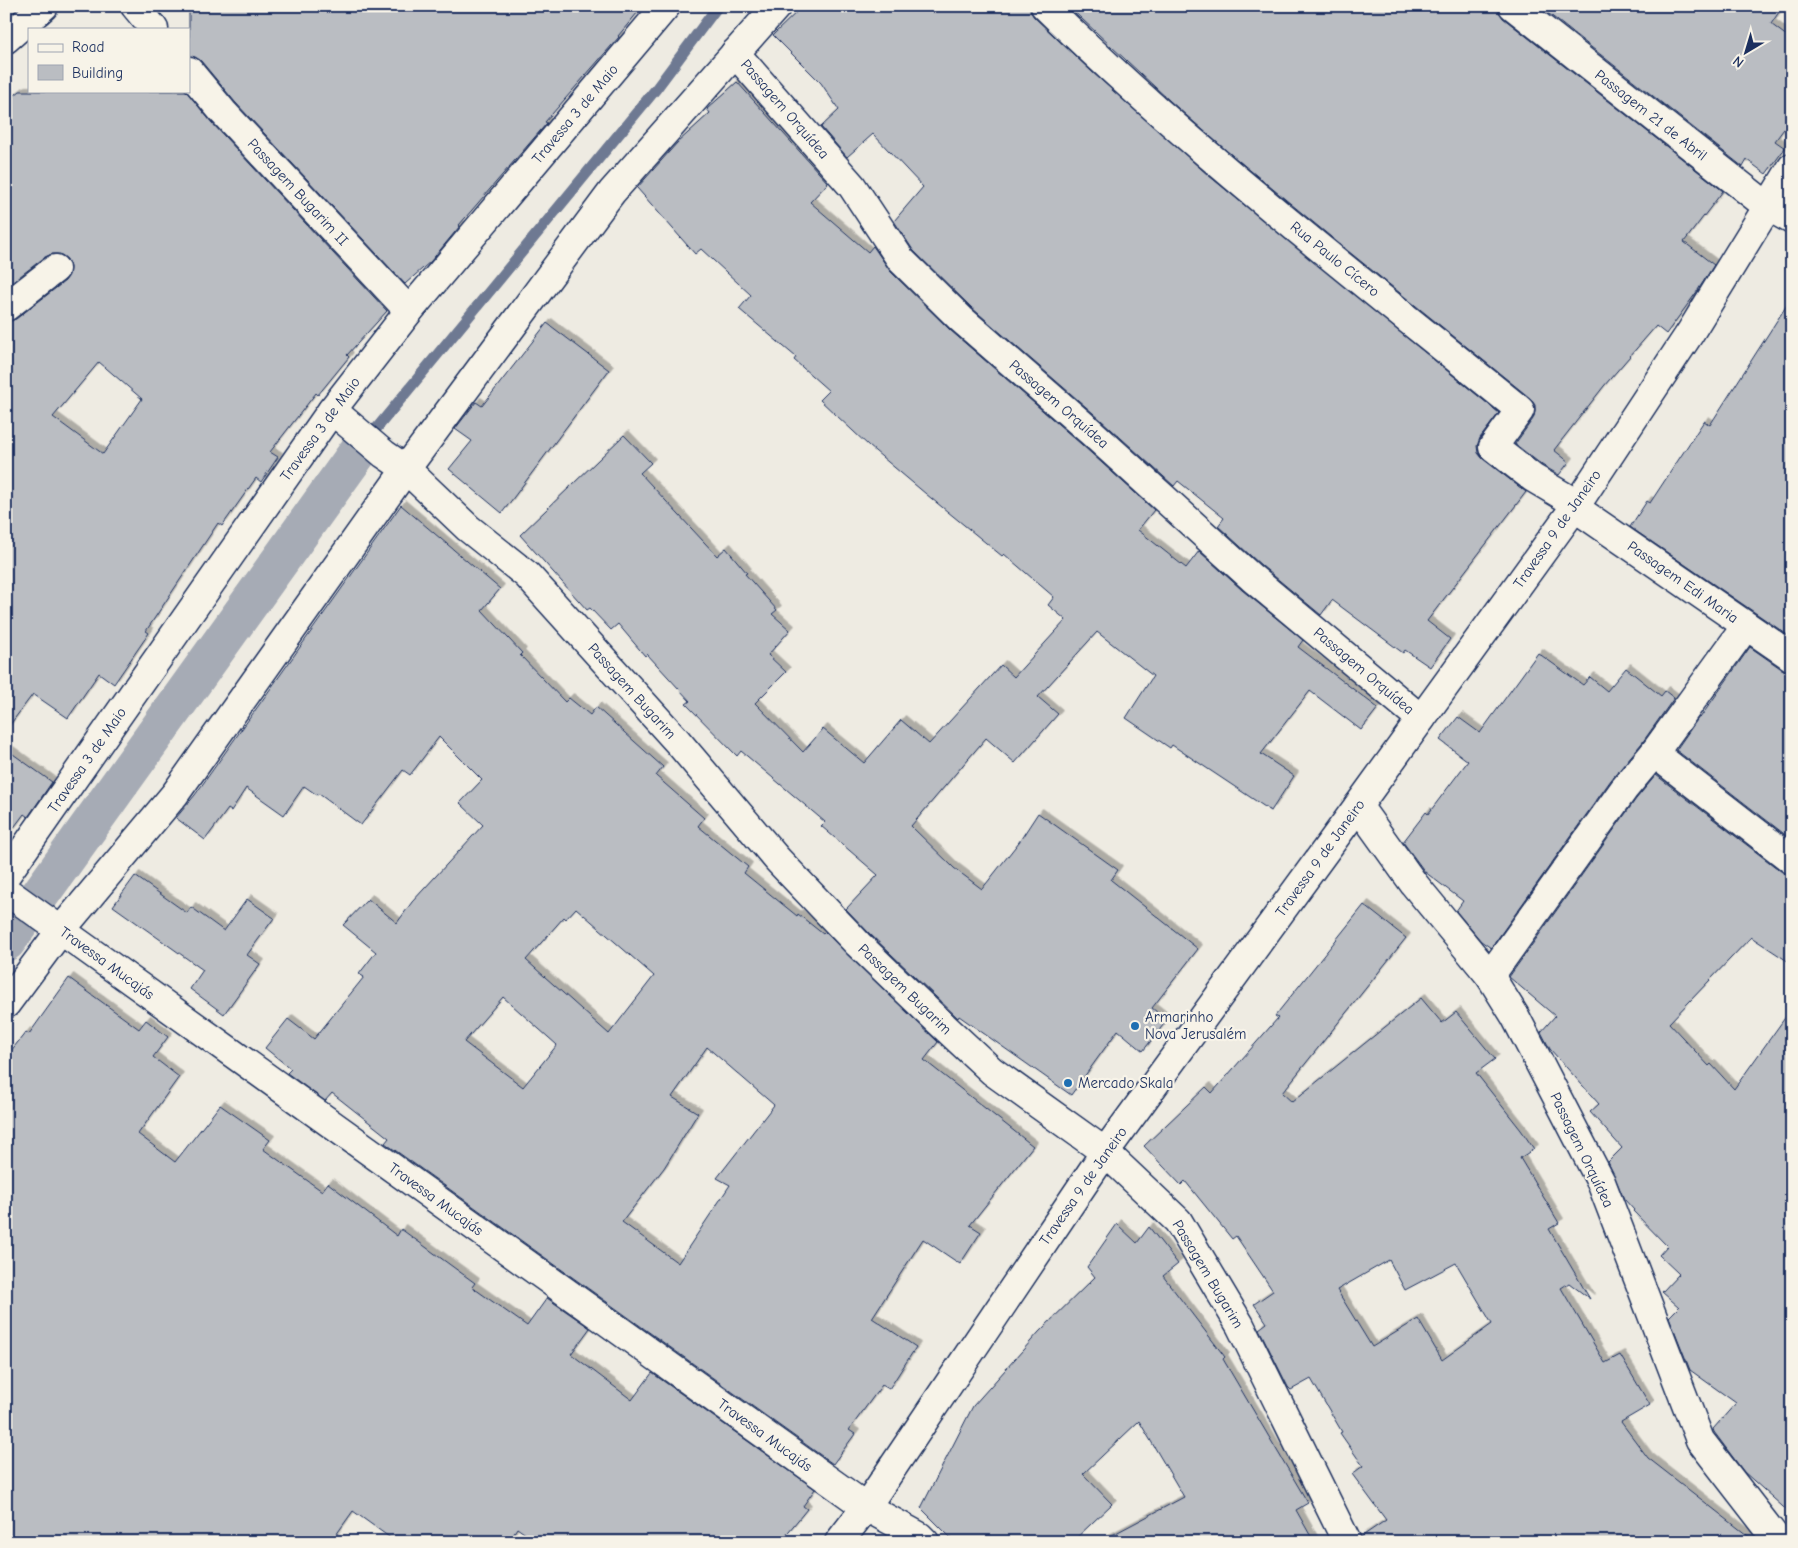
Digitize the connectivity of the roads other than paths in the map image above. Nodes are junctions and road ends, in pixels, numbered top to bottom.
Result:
1 (44, 6) edge
2 (135, 6) edge
3 (666, 6) edge
4 (778, 6) edge
5 (1045, 6) edge
6 (1513, 6) edge
7 (153, 28) edge
8 (6, 39) edge
9 (736, 53) junction
10 (190, 72) edge
11 (1792, 167) edge
12 (1767, 206) junction
13 (1792, 220) edge
14 (55, 268) dead end
15 (6, 308) edge
16 (409, 311) junction
17 (337, 414) junction
18 (406, 469) junction
19 (1575, 505) junction
20 (1746, 626) junction
21 (1792, 657) edge
22 (1421, 719) junction
23 (1654, 753) junction
24 (1358, 806) junction
25 (1792, 860) edge
26 (6, 875) edge
27 (6, 891) edge
28 (61, 930) junction
29 (1490, 976) junction
30 (6, 1004) edge
31 (1105, 1152) junction
32 (866, 1507) junction
33 (839, 1542) edge
34 (925, 1542) edge
35 (1347, 1542) edge
36 (1779, 1542) edge

1 - 8 street
2 - 7 street
3 - 16 street, Travessa 3 de Maio
4 - 9 street
5 - 19 street, Rua Paulo Cícero
6 - 12 street, Passagem 21 de Abril
9 - 18 street
9 - 22 street, Passagem Orquídea
10 - 16 street, Passagem Bugarim II
11 - 12 street, Travessa 9 de Janeiro
12 - 13 street, Passagem 21 de Abril
12 - 19 street, Travessa 9 de Janeiro
14 - 15 street
16 - 17 street, Travessa 3 de Maio
17 - 18 street, Passagem Bugarim
17 - 26 street, Travessa 3 de Maio
18 - 28 street
18 - 31 street, Passagem Bugarim
19 - 20 street, Passagem Edi Maria
19 - 22 street, Travessa 9 de Janeiro
20 - 21 street, Passagem Edi Maria
20 - 23 street
22 - 24 street, Travessa 9 de Janeiro
23 - 25 street
23 - 29 street
24 - 29 street, Passagem Orquídea
24 - 31 street, Travessa 9 de Janeiro
27 - 28 street, Travessa Mucajás
28 - 30 street
28 - 32 street, Travessa Mucajás
29 - 36 street, Passagem Orquídea
31 - 32 street, Travessa 9 de Janeiro
31 - 35 street, Passagem Bugarim
32 - 33 street, Travessa 9 de Janeiro
32 - 34 street, Travessa Mucajás

